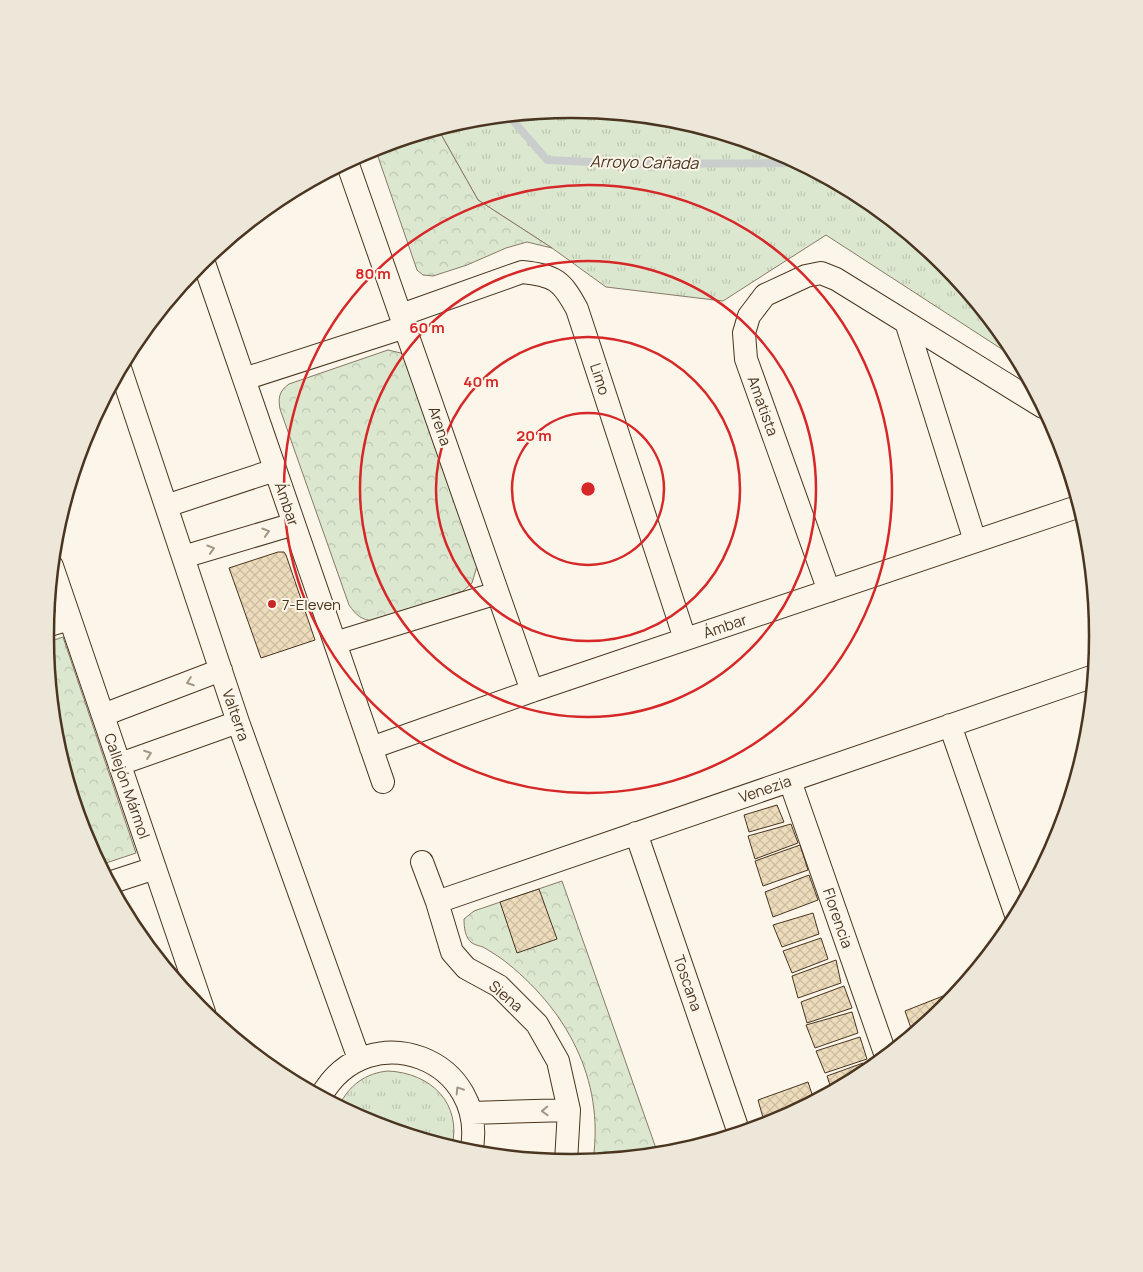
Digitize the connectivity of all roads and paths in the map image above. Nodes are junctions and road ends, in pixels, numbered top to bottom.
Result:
1 (349, 169) edge
2 (206, 269) edge
3 (403, 321) junction
4 (907, 324) junction
5 (123, 377) edge
6 (244, 379) junction
7 (1033, 401) edge
8 (275, 470) junction
9 (166, 506) junction
10 (1073, 508) edge
11 (294, 524) junction
12 (975, 541) junction
13 (183, 557) junction
14 (57, 580) edge
15 (829, 591) junction
16 (497, 593) junction
17 (70, 619) junction
18 (54, 624) edge
19 (685, 640) junction
20 (335, 643) junction
21 (221, 670) junction
22 (1087, 678) edge
23 (532, 691) junction
24 (103, 715) junction
25 (238, 722) junction
26 (950, 725) junction
27 (371, 748) junction
28 (120, 764) junction
29 (790, 781) junction
30 (383, 782) dead end
31 (636, 833) junction
32 (422, 862) dead end
33 (155, 868) junction
34 (115, 881) edge
35 (437, 902) junction
36 (1013, 906) edge
37 (196, 992) edge
38 (884, 1049) edge
39 (359, 1059) junction
40 (325, 1090) edge
41 (569, 1110) junction
42 (471, 1113) junction
43 (737, 1126) edge
44 (472, 1144) edge
45 (566, 1154) edge

1 - 3 street, Arena
2 - 6 street, Ámbar
3 - 6 street, Limo
3 - 16 street, Arena
3 - 19 street, Limo
4 - 7 street
4 - 12 street
4 - 15 street, Amatista
5 - 9 street, Valterra
6 - 8 street, Ámbar
8 - 9 street
8 - 11 street, Ámbar
9 - 13 street, Valterra
10 - 12 street, Ámbar
13 -> 11 street
11 - 20 street, Ámbar
12 - 15 street, Ámbar
13 - 21 street, Valterra
14 - 17 street, Callejón Mármol
15 - 19 street, Ámbar
16 - 20 street
16 - 23 street, Arena
17 - 18 street
17 - 24 street, Callejón Mármol
19 - 23 street, Ámbar
20 - 27 street, Ámbar
21 -> 24 street
21 - 25 street, Valterra
22 - 26 street, Venezia
23 - 27 street, Ámbar
24 - 28 street, Callejón Mármol
28 -> 25 street
25 - 39 street, Valterra
26 - 29 street, Venezia
26 - 36 street
27 - 30 street, Ámbar
28 - 33 street, Callejón Mármol
29 - 31 street, Venezia
29 - 38 street, Florencia
31 - 35 street, Venezia
31 - 43 street, Toscana
32 - 35 street, Siena
33 - 34 street
33 - 37 street, Callejón Mármol
35 - 41 street, Siena
39 - 40 street
42 -> 39 street
41 -> 42 street
41 - 45 street, Siena
42 - 44 street

